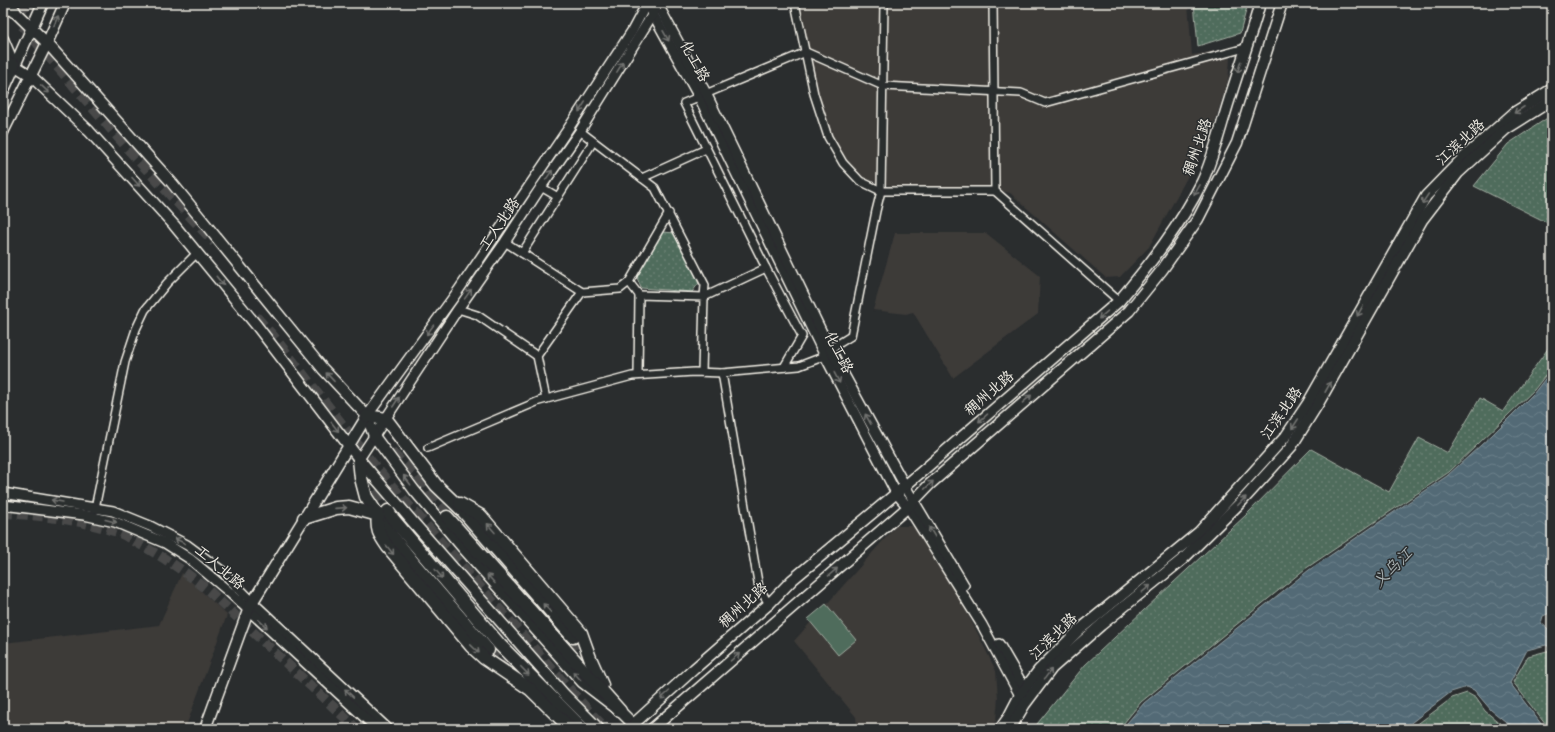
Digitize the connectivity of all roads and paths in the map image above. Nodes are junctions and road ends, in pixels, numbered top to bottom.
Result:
1 (43, 3) edge
2 (64, 3) edge
3 (646, 3) edge
4 (795, 3) edge
5 (884, 3) edge
6 (993, 3) edge
7 (1260, 3) edge
8 (1282, 3) edge
9 (3, 5) edge
10 (657, 6) edge
11 (10, 7) edge
12 (31, 28) junction
13 (3, 39) edge
14 (47, 43) junction
15 (1245, 48) junction
16 (806, 52) junction
17 (9, 63) edge
18 (30, 75) junction
19 (883, 86) junction
20 (1552, 89) edge
21 (994, 91) junction
22 (3, 92) edge
23 (702, 95) junction
24 (1552, 100) edge
25 (3, 132) edge
26 (580, 132) junction
27 (593, 142) junction
28 (706, 148) junction
29 (642, 178) junction
30 (541, 188) junction
31 (881, 191) junction
32 (996, 191) junction
33 (558, 197) junction
34 (669, 213) junction
35 (505, 242) junction
36 (198, 253) junction
37 (522, 253) junction
38 (766, 268) junction
39 (629, 282) junction
40 (582, 292) junction
41 (639, 295) junction
42 (704, 297) junction
43 (1119, 301) junction
44 (458, 309) junction
45 (827, 353) junction
46 (537, 356) junction
47 (784, 367) junction
48 (702, 372) junction
49 (722, 373) junction
50 (638, 375) junction
51 (546, 399) junction
52 (367, 416) junction
53 (386, 419) junction
54 (374, 436) junction
55 (349, 445) junction
56 (428, 448) dead end
57 (360, 458) junction
58 (905, 486) junction
59 (3, 493) edge
60 (896, 493) junction
61 (452, 501) junction
62 (910, 504) junction
63 (3, 505) edge
64 (94, 513) junction
65 (383, 513) junction
66 (447, 517) tunnel mouth
67 (304, 518) junction
68 (769, 604) junction
69 (250, 606) junction
70 (573, 637) tunnel mouth
71 (488, 650) tunnel mouth
72 (607, 696) junction
73 (1025, 696) junction
74 (620, 711) junction
75 (633, 727) edge
76 (205, 729) edge
77 (377, 729) edge
78 (388, 729) edge
79 (571, 729) edge
80 (583, 729) edge
81 (599, 729) edge
82 (652, 729) edge
83 (1000, 729) edge
84 (1010, 729) edge

1 - 12 main road
14 -> 2 main road
3 - 10 street, 化工路
3 -> 52 street, 工人北路
4 - 16 street
5 - 19 street
6 - 21 street
7 - 15 main road, 稠州北路
62 -> 8 main road, 稠州北路
9 - 11 main road
10 - 23 street, 化工路
26 -> 10 street, 工人北路
11 - 12 main road
12 - 14 main road
12 - 17 main road
13 - 17 main road
14 - 18 main road
52 -> 14 main road
15 - 21 street
15 -> 43 main road, 稠州北路
16 - 19 street
16 - 23 street
16 - 31 street
17 - 18 main road
17 - 22 main road
18 - 25 main road
18 -> 36 main road
19 - 21 street
19 - 31 street
20 -> 73 main road, 江滨北路
21 - 32 street
23 - 28 street
23 - 45 street, 化工路
73 -> 24 main road, 江滨北路
26 - 27 street
30 -> 26 street, 工人北路
27 - 29 street
27 - 33 street
28 - 29 street
28 - 38 street
29 - 34 street
30 - 33 street
30 - 35 street, 工人北路
31 - 32 street
31 - 45 street
32 - 43 street
33 - 37 street
34 - 39 street
34 - 42 street
35 - 37 street
44 -> 35 street, 工人北路
36 -> 55 main road
36 - 64 street
37 - 40 street
38 - 42 street
38 - 47 street
39 - 40 street
39 - 41 street
40 - 46 street
41 - 42 street
41 - 50 street
42 - 48 street
43 -> 58 main road, 稠州北路
44 - 46 street
53 -> 44 street, 工人北路
45 - 47 street
58 -> 45 street, 化工路
45 -> 60 street, 化工路
46 - 51 street
47 - 49 street
48 - 49 street
48 - 50 street
49 - 68 street
50 - 51 street
51 - 56 street
52 - 53 highway
52 - 54 main road
52 - 55 main road
53 - 54 street, 工人北路
53 - 61 highway
54 - 57 street, 工人北路
74 -> 54 main road
55 - 57 main road
55 - 67 main road
57 - 65 highway
57 - 81 main road
58 - 60 main road, 稠州北路
58 - 62 street, 化工路
64 -> 59 street
60 - 62 street, 化工路
60 - 68 main road, 稠州北路
70 -> 61 highway
72 -> 61 highway
62 - 73 street, 化工路
82 -> 62 main road, 稠州北路
63 - 64 street, 工人北路
64 - 69 street, 工人北路
67 -> 65 highway
65 - 71 highway
65 -> 79 highway
65 -> 80 highway
66 - 72 highway
67 - 69 main road
68 -> 75 main road, 稠州北路
69 - 76 main road
69 -> 77 street, 工人北路
78 -> 69 street
72 - 74 highway
73 - 83 main road, 江滨北路
73 - 84 main road, 江滨北路
74 - 75 main road

